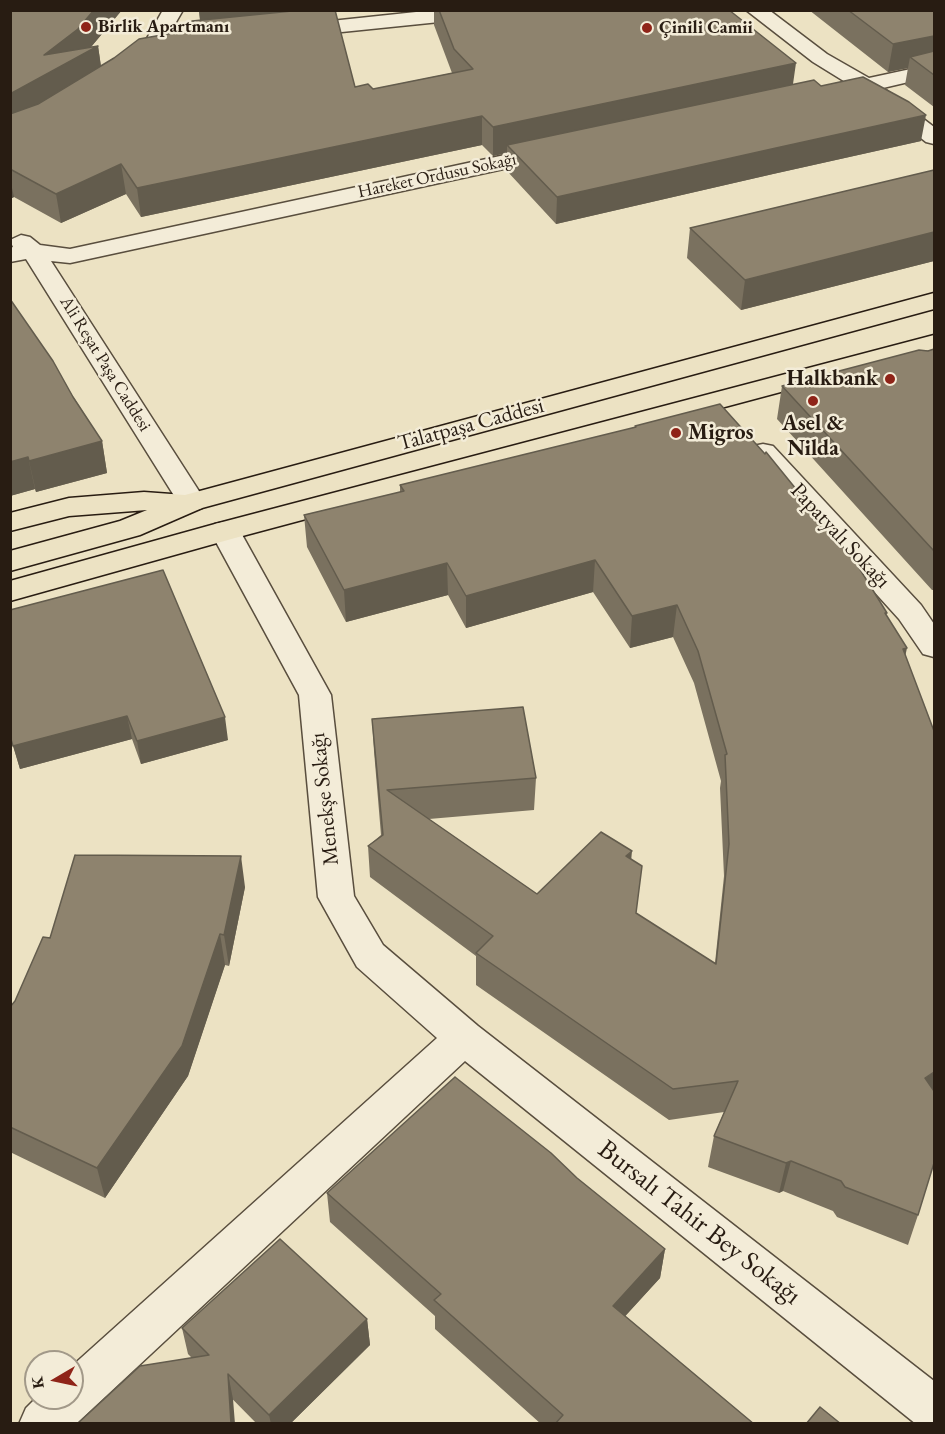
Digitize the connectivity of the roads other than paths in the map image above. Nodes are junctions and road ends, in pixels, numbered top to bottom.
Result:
1 (173, 10) edge
2 (498, 10) edge
3 (756, 10) edge
4 (273, 33) edge
5 (178, 42) edge
6 (154, 44) junction
7 (934, 70) edge
8 (110, 80) edge
9 (866, 85) junction
10 (810, 97) edge
11 (934, 137) edge
12 (572, 147) edge
13 (10, 233) edge
14 (22, 253) edge
15 (934, 301) edge
16 (934, 343) edge
17 (730, 417) junction
18 (192, 502) junction
19 (10, 522) edge
20 (225, 531) junction
21 (10, 561) edge
22 (71, 575) junction
23 (10, 591) edge
24 (10, 598) edge
25 (934, 646) edge
26 (465, 1038) junction
27 (84, 1385) edge
28 (934, 1408) edge
29 (57, 1410) edge
30 (42, 1424) edge

1 - 6 street
2 - 4 street
3 - 9 street
5 - 6 street
6 - 8 street
7 - 9 street
9 - 10 street
9 - 11 street
12 - 14 street, Hareket Ordusu Sokağı
13 - 14 street, Ali Reşat Paşa Caddesi
14 - 18 street, Ali Reşat Paşa Caddesi
15 - 18 main road, Talatpaşa Caddesi
16 - 17 main road, Talatpaşa Caddesi
17 - 20 main road, Talatpaşa Caddesi
17 - 25 street, Papatyalı Sokağı
18 - 19 main road
18 - 21 main road, Talatpaşa Caddesi
20 - 22 main road, Talatpaşa Caddesi
20 - 26 street, Menekşe Sokağı
22 - 23 main road, Talatpaşa Caddesi
22 - 24 main road
26 - 27 street
26 - 28 street, Bursalı Tahir Bey Sokağı
29 - 30 street

